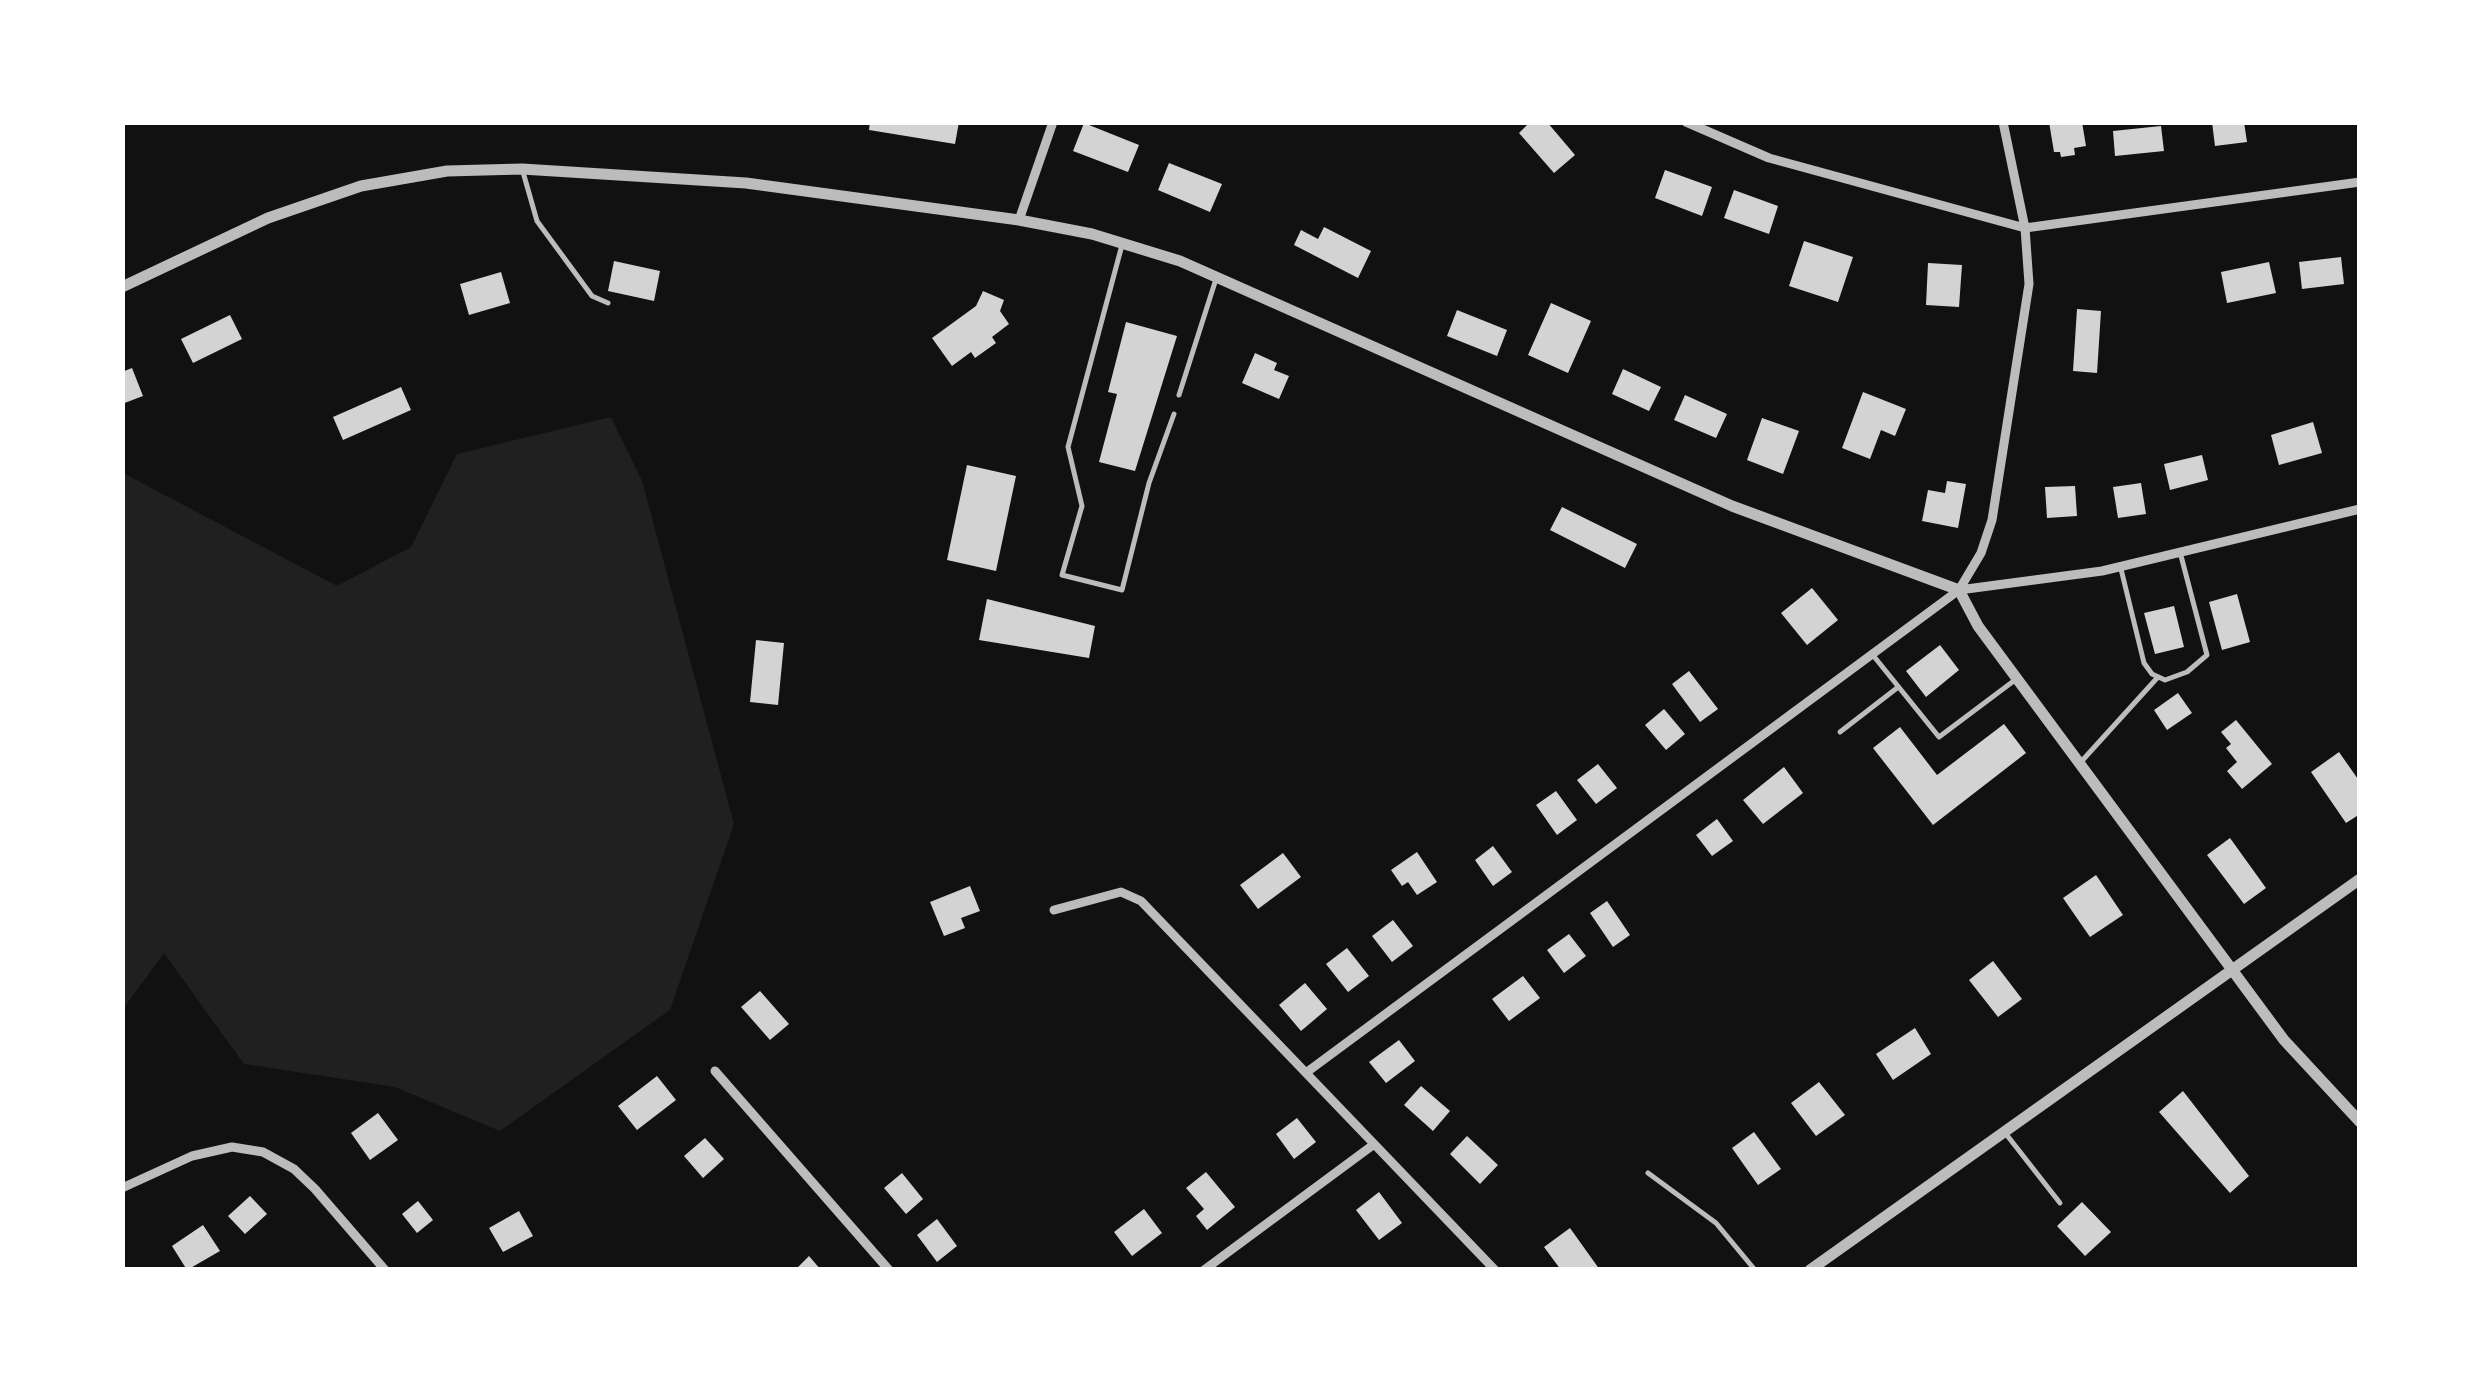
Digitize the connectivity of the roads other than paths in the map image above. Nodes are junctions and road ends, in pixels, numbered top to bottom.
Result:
1 (1052, 122) edge
2 (1686, 122) edge
3 (2003, 122) edge
4 (522, 169) junction
5 (2360, 182) edge
6 (1019, 220) junction
7 (2025, 228) junction
8 (1122, 244) junction
9 (1217, 276) junction
10 (122, 287) edge
11 (608, 303) dead end
12 (1179, 395) dead end
13 (1174, 414) dead end
14 (2360, 509) edge
15 (2180, 552) junction
16 (2120, 566) junction
17 (1959, 590) junction
18 (1872, 654) junction
19 (2158, 677) junction
20 (2018, 678) junction
21 (1896, 688) junction
22 (1840, 732) dead end
23 (2080, 763) junction
24 (2360, 879) edge
25 (1054, 910) dead end
26 (2234, 969) junction
27 (715, 1070) dead end
28 (1306, 1072) junction
29 (2360, 1122) edge
30 (2004, 1132) junction
31 (1373, 1145) junction
32 (1648, 1174) dead end
33 (122, 1188) edge
34 (2060, 1203) dead end
35 (386, 1270) edge
36 (890, 1270) edge
37 (1204, 1270) edge
38 (1496, 1270) edge
39 (1755, 1270) edge
40 (1810, 1270) edge

1 - 6 street
2 - 7 street
3 - 7 street
4 - 6 street
4 - 10 street
4 - 11 lane
5 - 7 street
6 - 8 street
7 - 17 street
8 - 9 street
8 - 13 lane
9 - 12 lane
9 - 17 street
14 - 15 street
15 - 16 street
15 - 19 lane
16 - 17 street
16 - 19 lane
17 - 18 street
17 - 20 street
18 - 21 lane
18 - 28 street
19 - 23 lane
20 - 21 lane
20 - 23 street
21 - 22 lane
23 - 26 street
24 - 26 street
25 - 28 street
26 - 29 street
26 - 30 street
27 - 36 street
28 - 31 street
30 - 34 lane
30 - 40 street
31 - 37 street
31 - 38 street
32 - 39 lane
33 - 35 street

